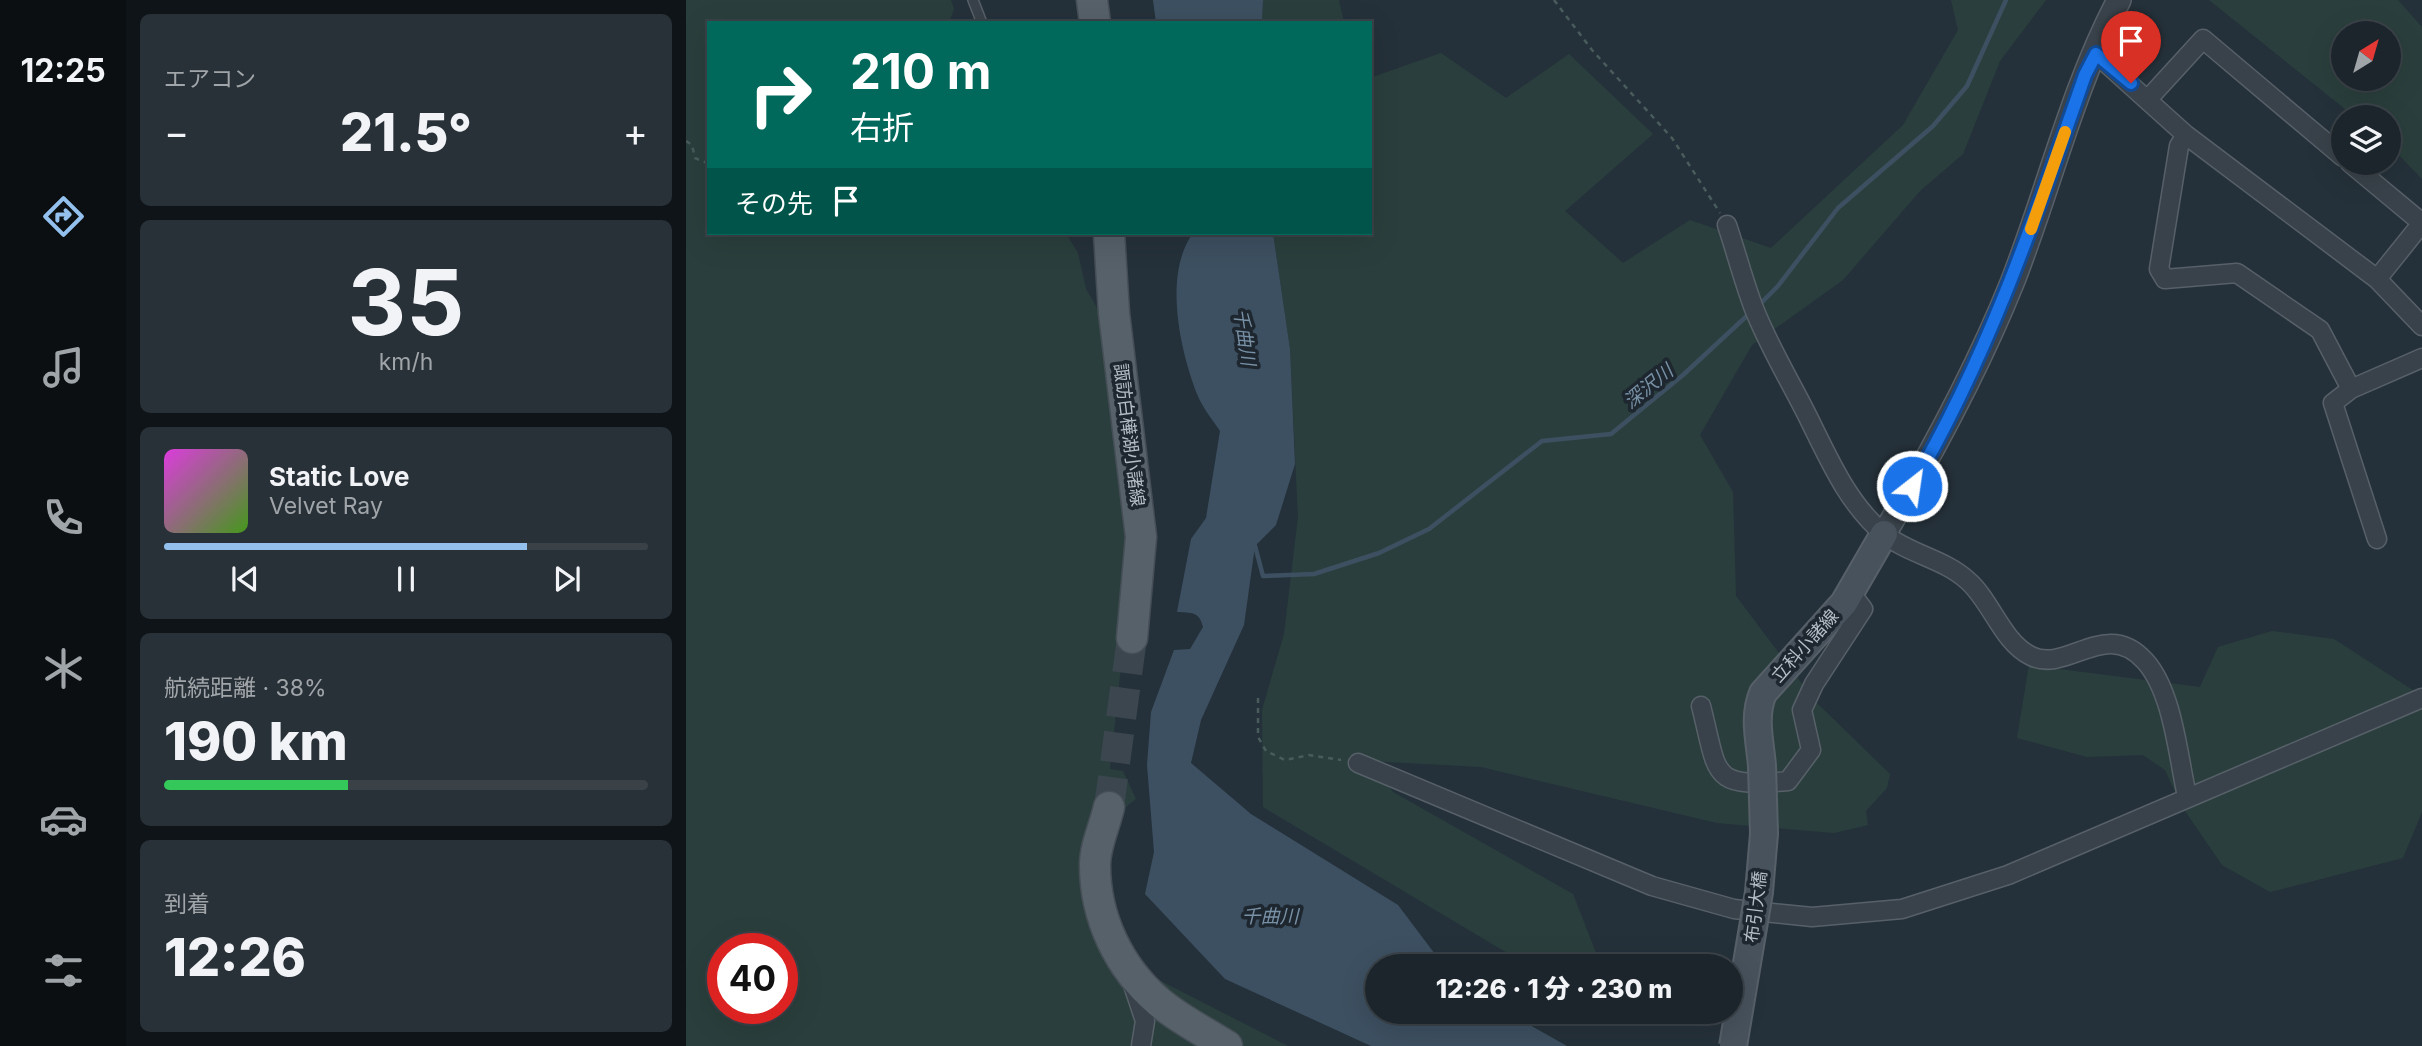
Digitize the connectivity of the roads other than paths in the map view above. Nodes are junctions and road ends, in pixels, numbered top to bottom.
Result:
1 (973, 0) edge
2 (1092, 0) edge
3 (2119, 0) edge
4 (981, 21) edge
5 (1095, 21) edge
6 (2096, 54) junction
7 (2149, 98) junction
8 (2186, 135) junction
9 (2331, 147) edge
10 (2364, 175) edge
11 (2422, 223) edge
12 (1727, 225) road end
13 (1109, 235) edge
14 (2376, 279) junction
15 (2422, 326) edge
16 (2422, 358) edge
17 (2350, 389) junction
18 (1884, 534) junction
19 (2377, 539) dead end
20 (1850, 592) junction
21 (1132, 638) tunnel mouth
22 (2422, 698) edge
23 (1701, 706) dead end
24 (1358, 763) road end
25 (1762, 766) joint
26 (2187, 796) junction
27 (1109, 807) tunnel mouth
28 (1130, 973) junction
29 (1141, 1046) edge
30 (1227, 1046) edge
31 (1733, 1046) edge

1 - 4 lane
2 - 5 main road
3 - 6 street
6 - 7 street
6 - 18 street
7 - 8 street
7 - 9 street
8 - 14 street
8 - 17 street
10 - 11 street
11 - 14 street
12 - 18 street
13 - 21 main road, 諏訪白樺湖小諸線
14 - 15 street
16 - 17 street
17 - 19 street
18 - 20 main road, 立科小諸線
18 - 26 street
20 - 23 street
20 - 25 main road, 立科小諸線
22 - 26 street
24 - 26 street
25 - 31 main road, 布引大橋, bridge
27 - 28 main road
28 - 29 street
28 - 30 main road

